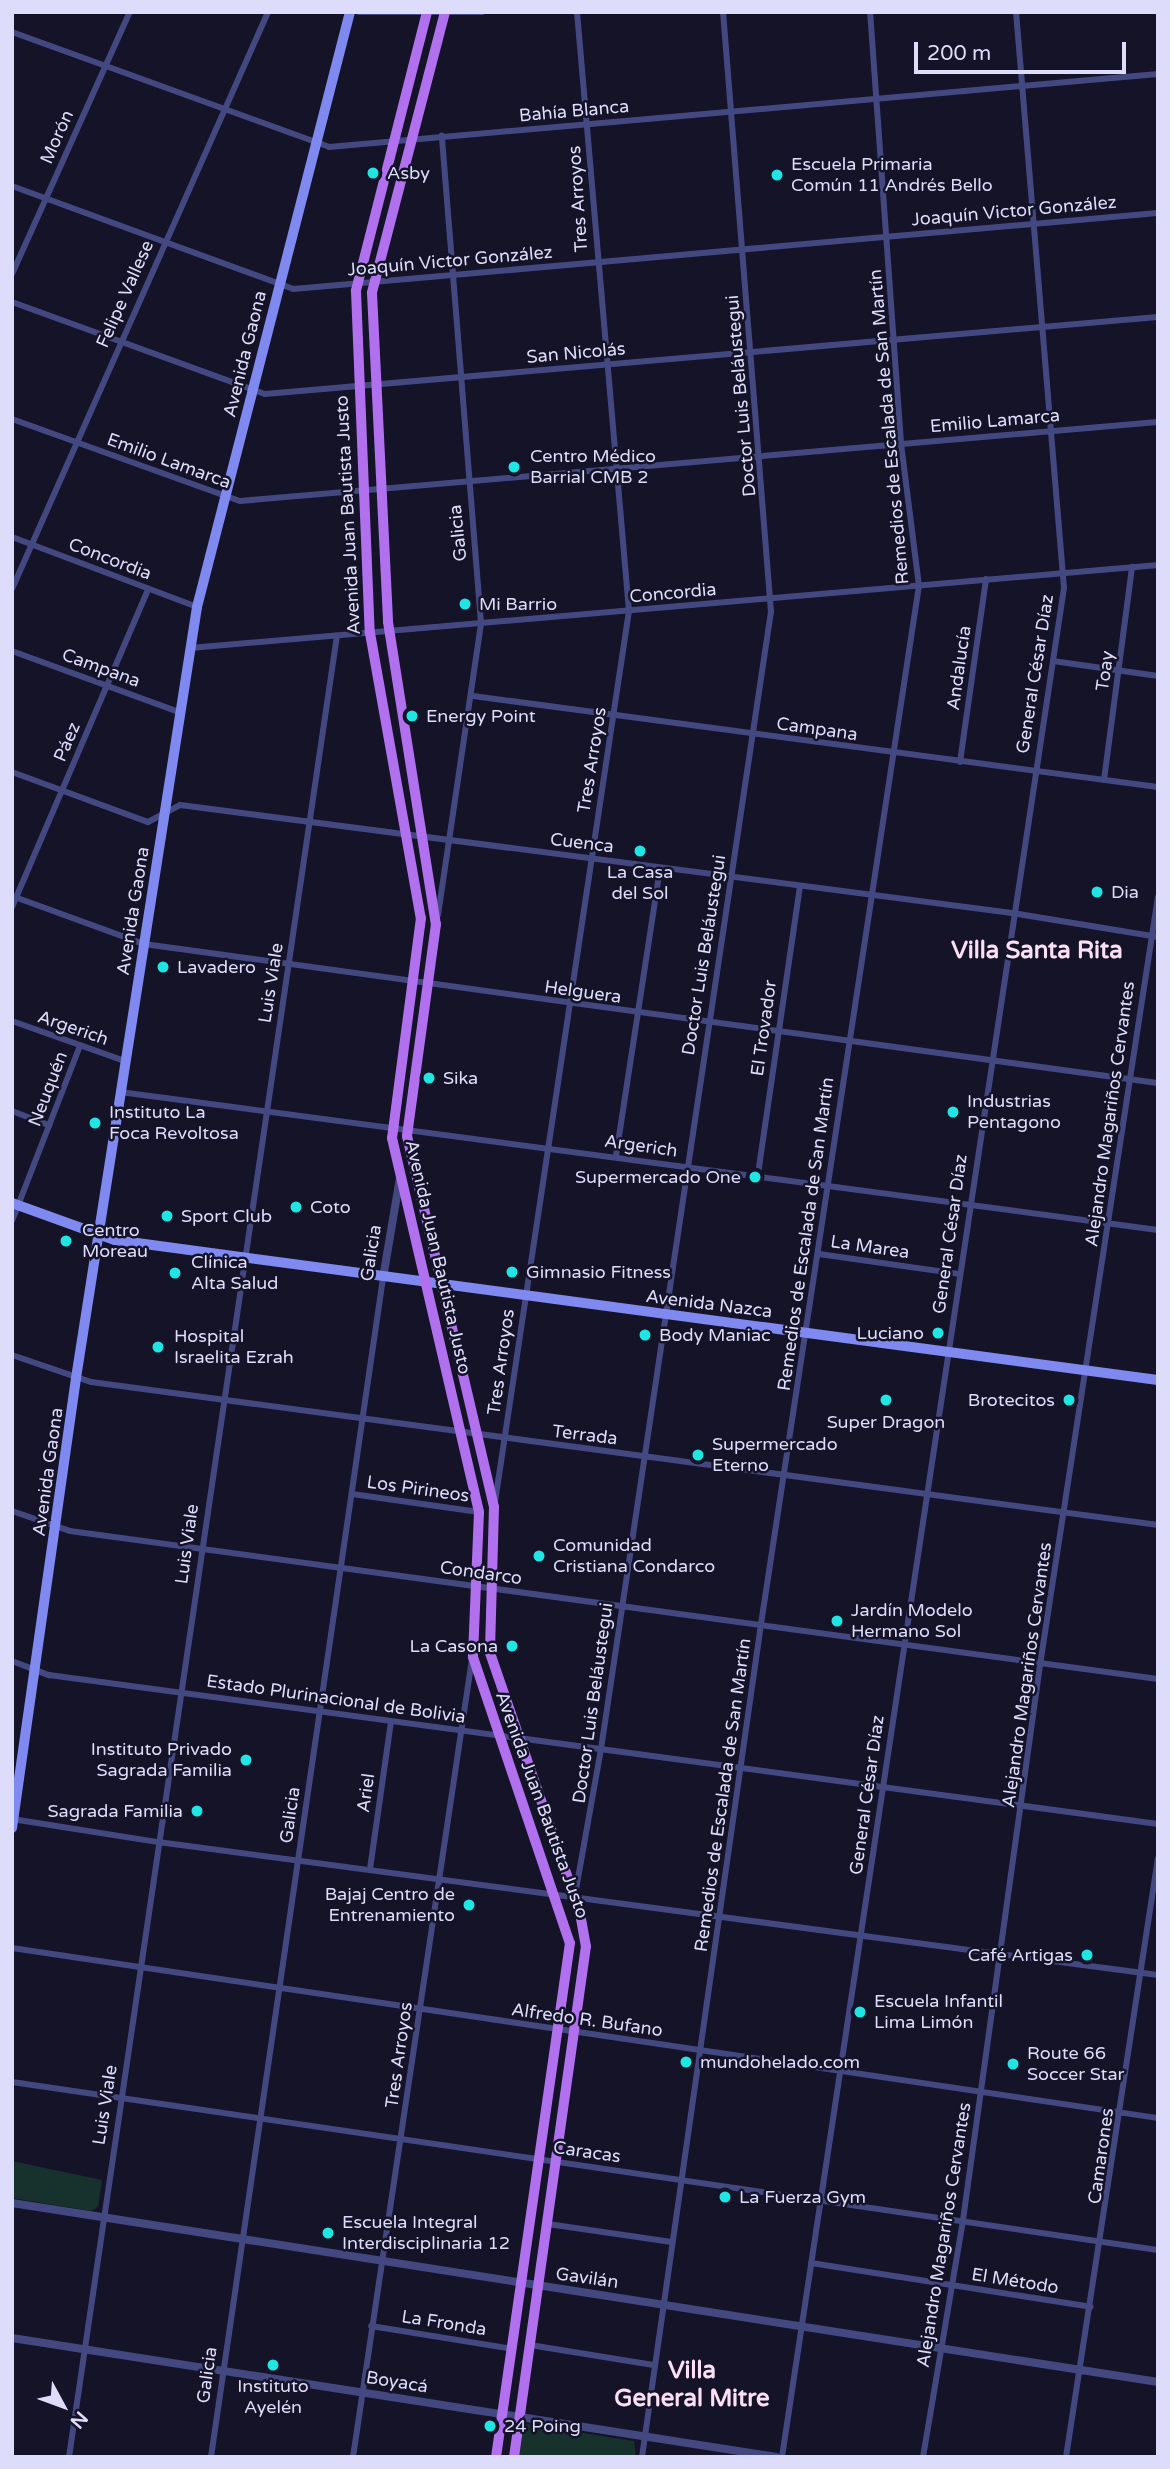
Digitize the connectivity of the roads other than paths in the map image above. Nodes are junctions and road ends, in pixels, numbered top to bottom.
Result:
1 (130, 12) edge
2 (268, 12) edge
3 (350, 12) edge
4 (359, 12) edge
5 (482, 12) edge
6 (577, 12) edge
7 (723, 12) edge
8 (870, 12) edge
9 (1016, 12) edge
10 (426, 13) edge
11 (444, 14) edge
12 (12, 32) edge
13 (104, 66) junction
14 (1158, 74) edge
15 (1022, 86) junction
16 (877, 98) junction
17 (223, 110) junction
18 (730, 112) junction
19 (587, 124) junction
20 (442, 136) junction
21 (411, 140) junction
22 (393, 142) junction
23 (316, 143) junction
24 (12, 186) edge
25 (45, 198) junction
26 (1158, 213) edge
27 (1032, 225) junction
28 (887, 236) junction
29 (163, 242) junction
30 (743, 250) junction
31 (597, 262) junction
32 (12, 274) edge
33 (453, 275) junction
34 (372, 282) junction
35 (356, 284) junction
36 (279, 286) junction
37 (12, 302) edge
38 (1158, 317) edge
39 (1042, 328) junction
40 (895, 339) junction
41 (119, 342) junction
42 (751, 353) junction
43 (607, 364) junction
44 (460, 378) junction
45 (376, 386) junction
46 (359, 387) junction
47 (252, 391) junction
48 (12, 418) edge
49 (1158, 422) edge
50 (1049, 431) junction
51 (75, 442) junction
52 (901, 443) junction
53 (759, 455) junction
54 (614, 468) junction
55 (468, 481) junction
56 (382, 489) junction
57 (365, 490) junction
58 (224, 497) junction
59 (12, 537) edge
60 (32, 544) junction
61 (1158, 565) edge
62 (1132, 567) junction
63 (1064, 572) junction
64 (986, 579) junction
65 (919, 586) junction
66 (12, 589) edge
67 (148, 589) junction
68 (772, 598) junction
69 (197, 607) junction
70 (629, 611) junction
71 (481, 623) junction
72 (389, 631) junction
73 (370, 633) junction
74 (337, 636) junction
75 (190, 648) junction
76 (12, 651) edge
77 (1053, 661) junction
78 (1120, 671) junction
79 (1158, 676) edge
80 (107, 686) junction
81 (473, 696) junction
82 (179, 712) junction
83 (613, 715) junction
84 (752, 734) junction
85 (893, 754) junction
86 (960, 762) junction
87 (1034, 770) junction
88 (12, 772) edge
89 (1104, 779) junction
90 (1158, 787) edge
91 (62, 790) junction
92 (163, 814) junction
93 (310, 822) junction
94 (407, 835) junction
95 (423, 837) junction
96 (450, 841) junction
97 (591, 858) junction
98 (660, 868) junction
99 (731, 876) junction
100 (800, 886) junction
101 (873, 895) junction
102 (14, 897) edge
103 (1158, 897) edge
104 (12, 907) edge
105 (1012, 913) junction
106 (436, 924) junction
107 (1154, 937) edge
108 (144, 944) junction
109 (289, 966) junction
110 (414, 983) junction
111 (428, 985) junction
112 (568, 1004) junction
113 (640, 1014) junction
114 (12, 1021) edge
115 (707, 1023) junction
116 (777, 1033) junction
117 (848, 1042) junction
118 (80, 1046) junction
119 (125, 1061) junction
120 (989, 1062) junction
121 (1128, 1079) junction
122 (1158, 1083) edge
123 (120, 1093) junction
124 (264, 1110) junction
125 (12, 1111) edge
126 (49, 1125) junction
127 (392, 1128) junction
128 (408, 1130) junction
129 (547, 1146) junction
130 (616, 1156) junction
131 (686, 1167) junction
132 (758, 1174) junction
133 (400, 1177) junction
134 (829, 1184) junction
135 (15, 1204) edge
136 (968, 1206) junction
137 (12, 1221) edge
138 (1108, 1223) junction
139 (1158, 1230) edge
140 (99, 1236) junction
141 (819, 1254) junction
142 (243, 1258) junction
143 (959, 1274) junction
144 (383, 1278) junction
145 (425, 1284) junction
146 (444, 1287) junction
147 (524, 1296) junction
148 (666, 1314) junction
149 (806, 1332) junction
150 (946, 1352) junction
151 (12, 1355) edge
152 (1087, 1370) junction
153 (76, 1378) junction
154 (1158, 1380) edge
155 (223, 1401) junction
156 (363, 1419) junction
157 (461, 1433) junction
158 (478, 1435) junction
159 (505, 1439) junction
160 (644, 1456) junction
161 (784, 1476) junction
162 (352, 1494) junction
163 (925, 1495) junction
164 (494, 1507) junction
165 (12, 1511) edge
166 (480, 1511) junction
167 (1064, 1511) junction
168 (1158, 1525) edge
169 (56, 1527) junction
170 (200, 1549) junction
171 (341, 1568) junction
172 (476, 1586) junction
173 (491, 1589) junction
174 (622, 1605) junction
175 (761, 1624) junction
176 (903, 1645) junction
177 (472, 1657) junction
178 (12, 1661) edge
179 (1040, 1665) junction
180 (34, 1669) junction
181 (1158, 1679) edge
182 (181, 1692) junction
183 (321, 1712) junction
184 (391, 1721) junction
185 (461, 1729) junction
186 (497, 1735) junction
187 (517, 1738) junction
188 (601, 1749) junction
189 (743, 1769) junction
190 (882, 1787) junction
191 (1023, 1806) junction
192 (13, 1822) edge
193 (1158, 1824) edge
194 (158, 1842) junction
195 (1158, 1858) edge
196 (300, 1860) junction
197 (370, 1869) junction
198 (440, 1879) junction
199 (555, 1895) junction
200 (574, 1897) junction
201 (720, 1917) junction
202 (860, 1936) junction
203 (12, 1948) edge
204 (1001, 1955) junction
205 (140, 1968) junction
206 (1141, 1973) junction
207 (1158, 1975) edge
208 (279, 1988) junction
209 (420, 2009) junction
210 (560, 2030) junction
211 (575, 2032) junction
212 (703, 2051) junction
213 (838, 2073) junction
214 (12, 2082) edge
215 (980, 2093) junction
216 (120, 2098) junction
217 (1122, 2112) junction
218 (261, 2118) junction
219 (1158, 2118) edge
220 (401, 2139) junction
221 (541, 2160) junction
222 (555, 2162) junction
223 (682, 2180) junction
224 (821, 2201) junction
225 (12, 2203) edge
226 (102, 2218) junction
227 (963, 2220) junction
228 (548, 2224) junction
229 (243, 2241) junction
230 (672, 2242) junction
231 (1102, 2242) junction
232 (1158, 2250) edge
233 (381, 2263) junction
234 (811, 2263) junction
235 (523, 2284) junction
236 (951, 2285) junction
237 (539, 2287) junction
238 (662, 2305) junction
239 (1091, 2306) junction
240 (371, 2326) junction
241 (801, 2327) junction
242 (12, 2338) edge
243 (530, 2345) junction
244 (941, 2347) junction
245 (513, 2348) junction
246 (83, 2349) junction
247 (653, 2365) junction
248 (1082, 2369) junction
249 (224, 2371) junction
250 (1158, 2382) edge
251 (362, 2393) junction
252 (502, 2414) junction
253 (520, 2417) junction
254 (645, 2436) junction
255 (69, 2457) edge
256 (211, 2457) edge
257 (353, 2457) edge
258 (496, 2457) edge
259 (514, 2457) edge
260 (642, 2457) edge
261 (780, 2457) edge
262 (923, 2457) edge
263 (1066, 2457) edge

1 - 13 street, Morón
2 - 17 street, Felipe Vallese
3 - 23 main road, Avenida Gaona
4 - 10 street
5 - 11 street
6 - 19 street, Tres Arroyos
7 - 18 street, Doctor Luis Beláustegui
8 - 16 street, Remedios de Escalada de San Martín
9 - 15 street, General César Díaz
10 - 11 street
10 - 22 main road, Avenida Juan Bautista Justo
11 - 21 main road, Avenida Juan Bautista Justo
12 - 13 street, Bahía Blanca
13 - 17 street, Bahía Blanca
13 - 25 street, Morón
14 - 15 street, Bahía Blanca
15 - 16 street, Bahía Blanca
15 - 27 street, General César Díaz
16 - 18 street, Bahía Blanca
16 - 28 street, Remedios de Escalada de San Martín
17 - 23 street, Bahía Blanca
17 - 29 street, Felipe Vallese
18 - 19 street, Bahía Blanca
18 - 30 street, Doctor Luis Beláustegui
19 - 20 street, Bahía Blanca
19 - 31 street, Tres Arroyos
20 - 21 street, Bahía Blanca
20 - 33 street, Galicia
21 - 22 street, Bahía Blanca
21 - 34 main road, Avenida Juan Bautista Justo
22 - 23 street, Bahía Blanca
22 - 35 main road, Avenida Juan Bautista Justo
23 - 36 main road, Avenida Gaona
24 - 25 street, Joaquín Victor González
25 - 29 street, Joaquín Victor González
25 - 32 street, Morón
26 - 27 street, Joaquín Victor González
27 - 28 street, Joaquín Victor González
27 - 39 street, General César Díaz
28 - 30 street, Joaquín Victor González
28 - 40 street, Remedios de Escalada de San Martín
29 - 36 street, Joaquín Victor González
29 - 41 street, Felipe Vallese
30 - 31 street, Joaquín Victor González
30 - 42 street, Doctor Luis Beláustegui
31 - 33 street, Joaquín Victor González
31 - 43 street, Tres Arroyos
33 - 34 street, Joaquín Victor González
33 - 44 street, Galicia
34 - 35 street, Joaquín Victor González
34 - 45 main road, Avenida Juan Bautista Justo
35 - 36 street, Joaquín Victor González
35 - 46 main road, Avenida Juan Bautista Justo
36 - 47 main road, Avenida Gaona
37 - 41 street, San Nicolás
38 - 39 street, San Nicolás
39 - 40 street, San Nicolás
39 - 50 street, General César Díaz
40 - 42 street, San Nicolás
40 - 52 street, Remedios de Escalada de San Martín
41 - 47 street, San Nicolás
41 - 51 street, Felipe Vallese
42 - 43 street, San Nicolás
42 - 53 street, Doctor Luis Beláustegui
43 - 44 street, San Nicolás
43 - 54 street, Tres Arroyos
44 - 45 street, San Nicolás
44 - 55 street, Galicia
45 - 46 street, San Nicolás
45 - 56 main road, Avenida Juan Bautista Justo
46 - 47 street, San Nicolás
46 - 57 main road, Avenida Juan Bautista Justo
47 - 58 main road, Avenida Gaona
48 - 51 street, Emilio Lamarca
49 - 50 street, Emilio Lamarca
50 - 52 street, Emilio Lamarca
50 - 63 street, General César Díaz
51 - 58 street, Emilio Lamarca
51 - 60 street, Felipe Vallese
52 - 53 street, Emilio Lamarca
52 - 65 street, Remedios de Escalada de San Martín
53 - 54 street, Emilio Lamarca
53 - 68 street, Doctor Luis Beláustegui
54 - 55 street, Emilio Lamarca
54 - 70 street, Tres Arroyos
55 - 56 street, Emilio Lamarca
55 - 71 street, Galicia
56 - 57 street, Emilio Lamarca
56 - 72 main road, Avenida Juan Bautista Justo
57 - 58 street, Emilio Lamarca
57 - 73 main road, Avenida Juan Bautista Justo
58 - 69 main road, Avenida Gaona
59 - 60 street, Concordia
60 - 66 street, Felipe Vallese
60 - 67 street, Concordia
61 - 62 street, Concordia
62 - 63 street, Concordia
62 - 78 street, Toay
63 - 64 street, Concordia
63 - 77 street, General César Díaz
64 - 65 street, Concordia
64 - 86 street, Andalucía
65 - 68 street, Concordia
65 - 85 street, Remedios de Escalada de San Martín
67 - 69 street, Concordia
67 - 80 street, Páez
68 - 70 street, Concordia
68 - 84 street, Doctor Luis Beláustegui
69 - 75 main road, Avenida Gaona
70 - 71 street, Concordia
70 - 83 street, Tres Arroyos
71 - 72 street, Concordia
71 - 81 street, Galicia
72 - 73 street, Concordia
72 - 95 main road, Avenida Juan Bautista Justo
73 - 74 street, Concordia
73 - 94 main road, Avenida Juan Bautista Justo
74 - 75 street, Concordia
74 - 93 street, Luis Viale
75 - 82 main road, Avenida Gaona
76 - 80 street, Campana
77 - 78 street
77 - 87 street, General César Díaz
78 - 79 street
78 - 89 street, Toay
80 - 82 street, Campana
80 - 91 street, Páez
81 - 83 street, Campana
81 - 96 street, Galicia
82 - 92 main road, Avenida Gaona
83 - 84 street, Campana
83 - 97 street, Tres Arroyos
84 - 85 street, Campana
84 - 99 street, Doctor Luis Beláustegui
85 - 86 street, Campana
85 - 101 street, Remedios de Escalada de San Martín
86 - 87 street, Campana
87 - 89 street, Campana
87 - 105 street, General César Díaz
88 - 91 street, Cuenca
89 - 90 street, Campana
91 - 92 street, Cuenca
91 - 102 street, Páez
92 - 93 street, Cuenca
92 - 108 main road, Avenida Gaona
93 - 94 street, Cuenca
93 - 109 street, Luis Viale
94 - 95 street, Cuenca
94 - 110 main road, Avenida Juan Bautista Justo
95 - 96 street, Cuenca
95 - 106 main road, Avenida Juan Bautista Justo
96 - 97 street, Cuenca
96 - 106 street, Galicia
97 - 98 street, Cuenca
97 - 112 street, Tres Arroyos
98 - 99 street, Cuenca
98 - 113 street
99 - 100 street, Cuenca
99 - 115 street, Doctor Luis Beláustegui
100 - 101 street, Cuenca
100 - 116 street, El Trovador
101 - 105 street, Cuenca
101 - 117 street, Remedios de Escalada de San Martín
102 - 104 street, Páez
102 - 108 street, Helguera
103 - 107 street, Alejandro Magariños Cervantes
105 - 107 street, Cuenca
105 - 120 street, General César Díaz
106 - 111 main road, Avenida Juan Bautista Justo
107 - 121 street, Alejandro Magariños Cervantes
108 - 109 street, Helguera
108 - 119 main road, Avenida Gaona
109 - 110 street, Helguera
109 - 124 street, Luis Viale
110 - 111 street, Helguera
110 - 127 main road, Avenida Juan Bautista Justo
111 - 112 street, Helguera
111 - 128 main road, Avenida Juan Bautista Justo
112 - 113 street, Helguera
112 - 129 street, Tres Arroyos
113 - 115 street, Helguera
113 - 130 street
114 - 118 street, Argerich
115 - 116 street, Helguera
115 - 131 street, Doctor Luis Beláustegui
116 - 117 street, Helguera
116 - 132 street, El Trovador
117 - 120 street, Helguera
117 - 134 street, Remedios de Escalada de San Martín
118 - 119 street, Argerich
118 - 126 street, Neuquén
119 - 123 main road, Avenida Gaona
120 - 121 street, Helguera
120 - 136 street, General César Díaz
121 - 122 street, Helguera
121 - 138 street, Alejandro Magariños Cervantes
123 - 124 street, Argerich
123 - 140 main road, Avenida Gaona
124 - 127 street, Argerich
124 - 142 street, Luis Viale
125 - 126 street
126 - 135 street, Neuquén
127 - 128 street, Argerich
127 - 133 main road, Avenida Juan Bautista Justo
128 - 129 street, Argerich
128 - 146 main road, Avenida Juan Bautista Justo
129 - 130 street, Argerich
129 - 147 street, Tres Arroyos
130 - 131 street, Argerich
131 - 132 street, Argerich
131 - 148 street, Doctor Luis Beláustegui
132 - 134 street, Argerich
133 - 144 street, Galicia
133 - 145 main road, Avenida Juan Bautista Justo
134 - 136 street, Argerich
134 - 141 street, Remedios de Escalada de San Martín
135 - 137 street, Neuquén
135 - 140 main road, Avenida Nazca
136 - 138 street, Argerich
136 - 143 street, General César Díaz
138 - 139 street, Argerich
138 - 152 street, Alejandro Magariños Cervantes
140 - 142 main road, Avenida Nazca
140 - 153 main road, Avenida Gaona
141 - 143 street, La Marea
141 - 149 street, Remedios de Escalada de San Martín
142 - 144 main road, Avenida Nazca
142 - 155 street, Luis Viale
143 - 150 street, General César Díaz
144 - 145 main road, Avenida Nazca
144 - 156 street, Galicia
145 - 146 main road, Avenida Nazca
145 - 157 main road, Avenida Juan Bautista Justo
146 - 147 main road, Avenida Nazca
146 - 158 main road, Avenida Juan Bautista Justo
147 - 148 main road, Avenida Nazca
147 - 159 street, Tres Arroyos
148 - 149 main road, Avenida Nazca
148 - 160 street, Doctor Luis Beláustegui
149 - 150 main road, Avenida Nazca
149 - 161 street, Remedios de Escalada de San Martín
150 - 152 main road, Avenida Nazca
150 - 163 street, General César Díaz
151 - 153 street, Terrada
152 - 154 main road, Avenida Nazca
152 - 167 street, Alejandro Magariños Cervantes
153 - 155 street, Terrada
153 - 169 main road, Avenida Gaona
155 - 156 street, Terrada
155 - 170 street, Luis Viale
156 - 157 street, Terrada
156 - 162 street, Galicia
157 - 158 street, Terrada
157 - 166 main road, Avenida Juan Bautista Justo
158 - 159 street, Terrada
158 - 164 main road, Avenida Juan Bautista Justo
159 - 160 street, Terrada
159 - 164 street, Tres Arroyos
160 - 161 street, Terrada
160 - 174 street, Doctor Luis Beláustegui
161 - 163 street, Terrada
161 - 175 street, Remedios de Escalada de San Martín
162 - 166 street, Los Pirineos
162 - 171 street, Galicia
163 - 167 street, Terrada
163 - 176 street, General César Díaz
164 - 173 main road, Avenida Juan Bautista Justo
165 - 169 street, Condarco
166 - 172 main road, Avenida Juan Bautista Justo
167 - 168 street, Terrada
167 - 179 street, Alejandro Magariños Cervantes
169 - 170 street, Condarco
169 - 180 main road, Avenida Gaona
170 - 171 street, Condarco
170 - 182 street, Luis Viale
171 - 172 street, Condarco
171 - 183 street, Galicia
172 - 173 street, Condarco
172 - 177 main road, Avenida Juan Bautista Justo
173 - 174 street, Condarco
173 - 187 main road, Avenida Juan Bautista Justo
174 - 175 street, Condarco
174 - 188 street, Doctor Luis Beláustegui
175 - 176 street, Condarco
175 - 189 street, Remedios de Escalada de San Martín
176 - 179 street, Condarco
176 - 190 street, General César Díaz
177 - 185 street, Tres Arroyos
177 - 186 main road, Avenida Juan Bautista Justo
178 - 180 street, Estado Plurinacional de Bolivia
179 - 181 street, Condarco
179 - 191 street, Alejandro Magariños Cervantes
180 - 182 street, Estado Plurinacional de Bolivia
180 - 192 main road, Avenida Gaona
182 - 183 street, Estado Plurinacional de Bolivia
182 - 194 street, Luis Viale
183 - 184 street, Estado Plurinacional de Bolivia
183 - 196 street, Galicia
184 - 185 street, Estado Plurinacional de Bolivia
184 - 197 street, Ariel
185 - 186 street, Estado Plurinacional de Bolivia
185 - 198 street, Tres Arroyos
186 - 187 street, Estado Plurinacional de Bolivia
186 - 199 main road, Avenida Juan Bautista Justo
187 - 188 street, Estado Plurinacional de Bolivia
187 - 200 main road, Avenida Juan Bautista Justo
188 - 189 street, Estado Plurinacional de Bolivia
188 - 200 street, Doctor Luis Beláustegui
189 - 190 street, Estado Plurinacional de Bolivia
189 - 201 street, Remedios de Escalada de San Martín
190 - 191 street, Estado Plurinacional de Bolivia
190 - 202 street, General César Díaz
191 - 193 street, Estado Plurinacional de Bolivia
191 - 204 street, Alejandro Magariños Cervantes
192 - 194 street
194 - 196 street
194 - 205 street, Luis Viale
195 - 206 street, Camarones
196 - 197 street
196 - 208 street, Galicia
197 - 198 street
198 - 199 street
198 - 209 street, Tres Arroyos
199 - 200 street
199 - 210 main road, Avenida Juan Bautista Justo
200 - 201 street
200 - 211 main road, Avenida Juan Bautista Justo
201 - 202 street
201 - 212 street, Remedios de Escalada de San Martín
202 - 204 street
202 - 213 street, General César Díaz
203 - 205 street, Alfredo R. Bufano
204 - 206 street
204 - 215 street, Alejandro Magariños Cervantes
205 - 208 street, Alfredo R. Bufano
205 - 216 street, Luis Viale
206 - 207 street
206 - 217 street, Camarones
208 - 209 street, Alfredo R. Bufano
208 - 218 street, Galicia
209 - 210 street, Alfredo R. Bufano
209 - 220 street, Tres Arroyos
210 - 211 street, Alfredo R. Bufano
210 - 221 main road, Avenida Juan Bautista Justo
211 - 212 street, Alfredo R. Bufano
211 - 222 main road, Avenida Juan Bautista Justo
212 - 213 street, Alfredo R. Bufano
212 - 223 street, Remedios de Escalada de San Martín
213 - 215 street, Alfredo R. Bufano
213 - 224 street, General César Díaz
214 - 216 street, Caracas
215 - 217 street, Alfredo R. Bufano
215 - 227 street, Alejandro Magariños Cervantes
216 - 218 street, Caracas
216 - 226 street, Luis Viale
217 - 219 street, Alfredo R. Bufano
217 - 231 street, Camarones
218 - 220 street, Caracas
218 - 229 street, Galicia
220 - 221 street, Caracas
220 - 233 street, Tres Arroyos
221 - 222 street, Caracas
221 - 235 main road, Avenida Juan Bautista Justo
222 - 223 street, Caracas
222 - 228 main road, Avenida Juan Bautista Justo
223 - 224 street, Caracas
223 - 230 street, Remedios de Escalada de San Martín
224 - 227 street, Caracas
224 - 234 street, General César Díaz
225 - 226 street, Gavilán
226 - 229 street, Gavilán
226 - 246 street, Luis Viale
227 - 231 street, Caracas
227 - 236 street, Alejandro Magariños Cervantes
228 - 230 street
228 - 237 main road, Avenida Juan Bautista Justo
229 - 233 street, Gavilán
229 - 249 street, Galicia
230 - 238 street, Remedios de Escalada de San Martín
231 - 232 street, Caracas
231 - 239 street, Camarones
233 - 235 street, Gavilán
233 - 240 street, Tres Arroyos
234 - 236 street, El Método
234 - 241 street, General César Díaz
235 - 237 street, Gavilán
235 - 245 main road, Avenida Juan Bautista Justo
236 - 239 street, El Método
236 - 244 street, Alejandro Magariños Cervantes
237 - 238 street, Gavilán
237 - 243 main road, Avenida Juan Bautista Justo
238 - 241 street, Gavilán
238 - 247 street, Remedios de Escalada de San Martín
239 - 248 street, Camarones
240 - 245 street, La Fronda
240 - 251 street, Tres Arroyos
241 - 244 street, Gavilán
241 - 261 street, General César Díaz
242 - 246 street, Boyacá
243 - 247 street
243 - 253 main road, Avenida Juan Bautista Justo
244 - 248 street, Gavilán
244 - 262 street, Alejandro Magariños Cervantes
245 - 252 main road, Avenida Juan Bautista Justo
246 - 249 street, Boyacá
246 - 255 street, Luis Viale
247 - 254 street, Remedios de Escalada de San Martín
248 - 250 street, Gavilán
248 - 263 street, Camarones
249 - 251 street, Boyacá
249 - 256 street, Galicia
251 - 252 street, Boyacá
251 - 257 street, Tres Arroyos
252 - 253 street, Boyacá
252 - 258 main road, Avenida Juan Bautista Justo
253 - 254 street, Boyacá
253 - 259 main road, Avenida Juan Bautista Justo
254 - 260 street, Remedios de Escalada de San Martín
254 - 261 street, Boyacá

